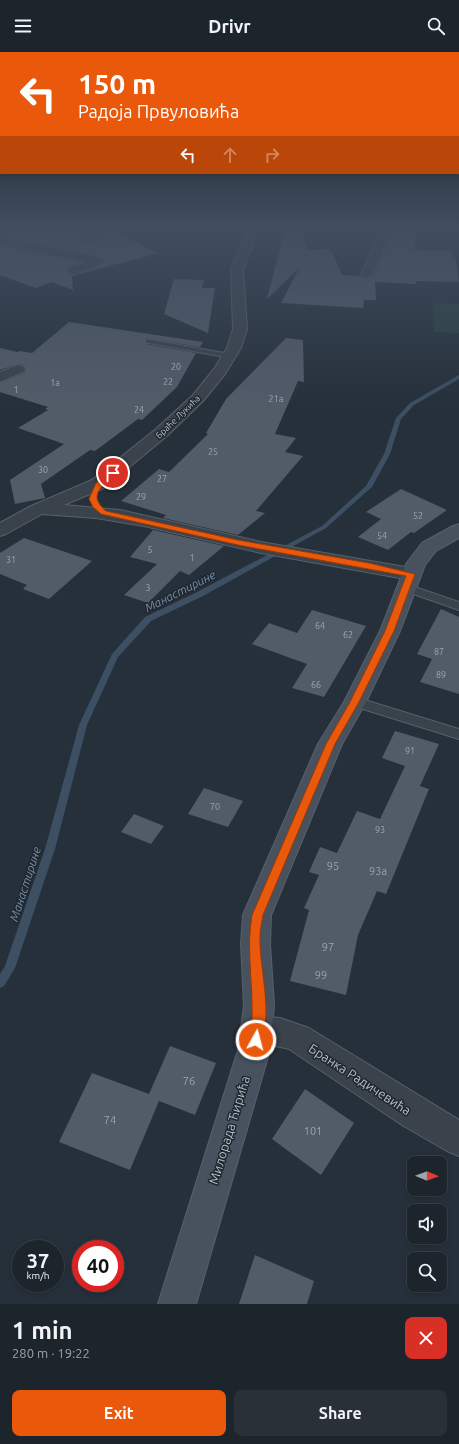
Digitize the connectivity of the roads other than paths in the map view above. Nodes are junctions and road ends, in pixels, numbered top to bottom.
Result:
1 (238, 287) edge
2 (149, 341) dead end
3 (230, 356) junction
4 (18, 369) dead end
5 (0, 378) edge
6 (98, 484) junction
7 (36, 511) junction
8 (104, 512) junction
9 (0, 513) edge
10 (0, 530) edge
11 (459, 530) edge
12 (408, 581) junction
13 (459, 606) edge
14 (355, 702) junction
15 (459, 734) edge
16 (258, 1030) junction
17 (459, 1139) edge
18 (177, 1304) edge

1 - 3 street, Браће Лукића
2 - 3 lane
3 - 6 street, Браће Лукића
4 - 5 street
6 - 7 street, Браће Лукића
6 - 8 street
7 - 8 street
7 - 9 street
7 - 10 street, Браће Лукића
8 - 12 street
11 - 12 street, Милорада Ћирића
12 - 13 lane
12 - 14 street, Милорада Ћирића
14 - 15 lane
14 - 16 street, Милорада Ћирића
16 - 17 street, Бранка Радичевића
16 - 18 street, Милорада Ћирића

